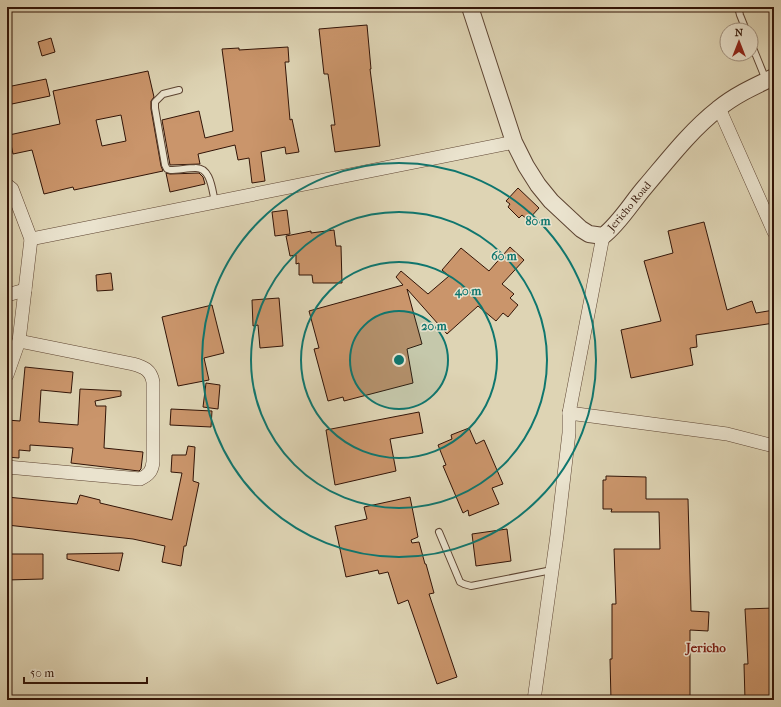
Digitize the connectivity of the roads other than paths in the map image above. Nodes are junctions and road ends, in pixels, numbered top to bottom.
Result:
1 (470, 7) edge
2 (738, 7) edge
3 (743, 22) edge
4 (759, 58) edge
5 (770, 78) edge
6 (179, 90) dead end
7 (719, 108) junction
8 (514, 142) junction
9 (7, 185) edge
10 (215, 202) junction
11 (774, 232) edge
12 (603, 236) junction
13 (31, 239) junction
14 (25, 290) junction
15 (7, 295) edge
16 (19, 341) junction
17 (7, 375) edge
18 (569, 413) junction
19 (774, 446) edge
20 (7, 467) edge
21 (439, 532) dead end
22 (552, 570) junction
23 (534, 700) edge

1 - 8 street, Jericho Road
2 - 3 lane
4 - 5 lane
5 - 7 street, Jericho Road
6 - 10 lane
7 - 11 street
7 - 12 street, Jericho Road
8 - 10 street
8 - 12 street, Jericho Road
9 - 13 street
10 - 13 street
12 - 18 street
13 - 14 street
14 - 15 street
14 - 16 street
16 - 17 street
16 - 20 street
18 - 19 street
18 - 22 street
21 - 22 lane
22 - 23 street

